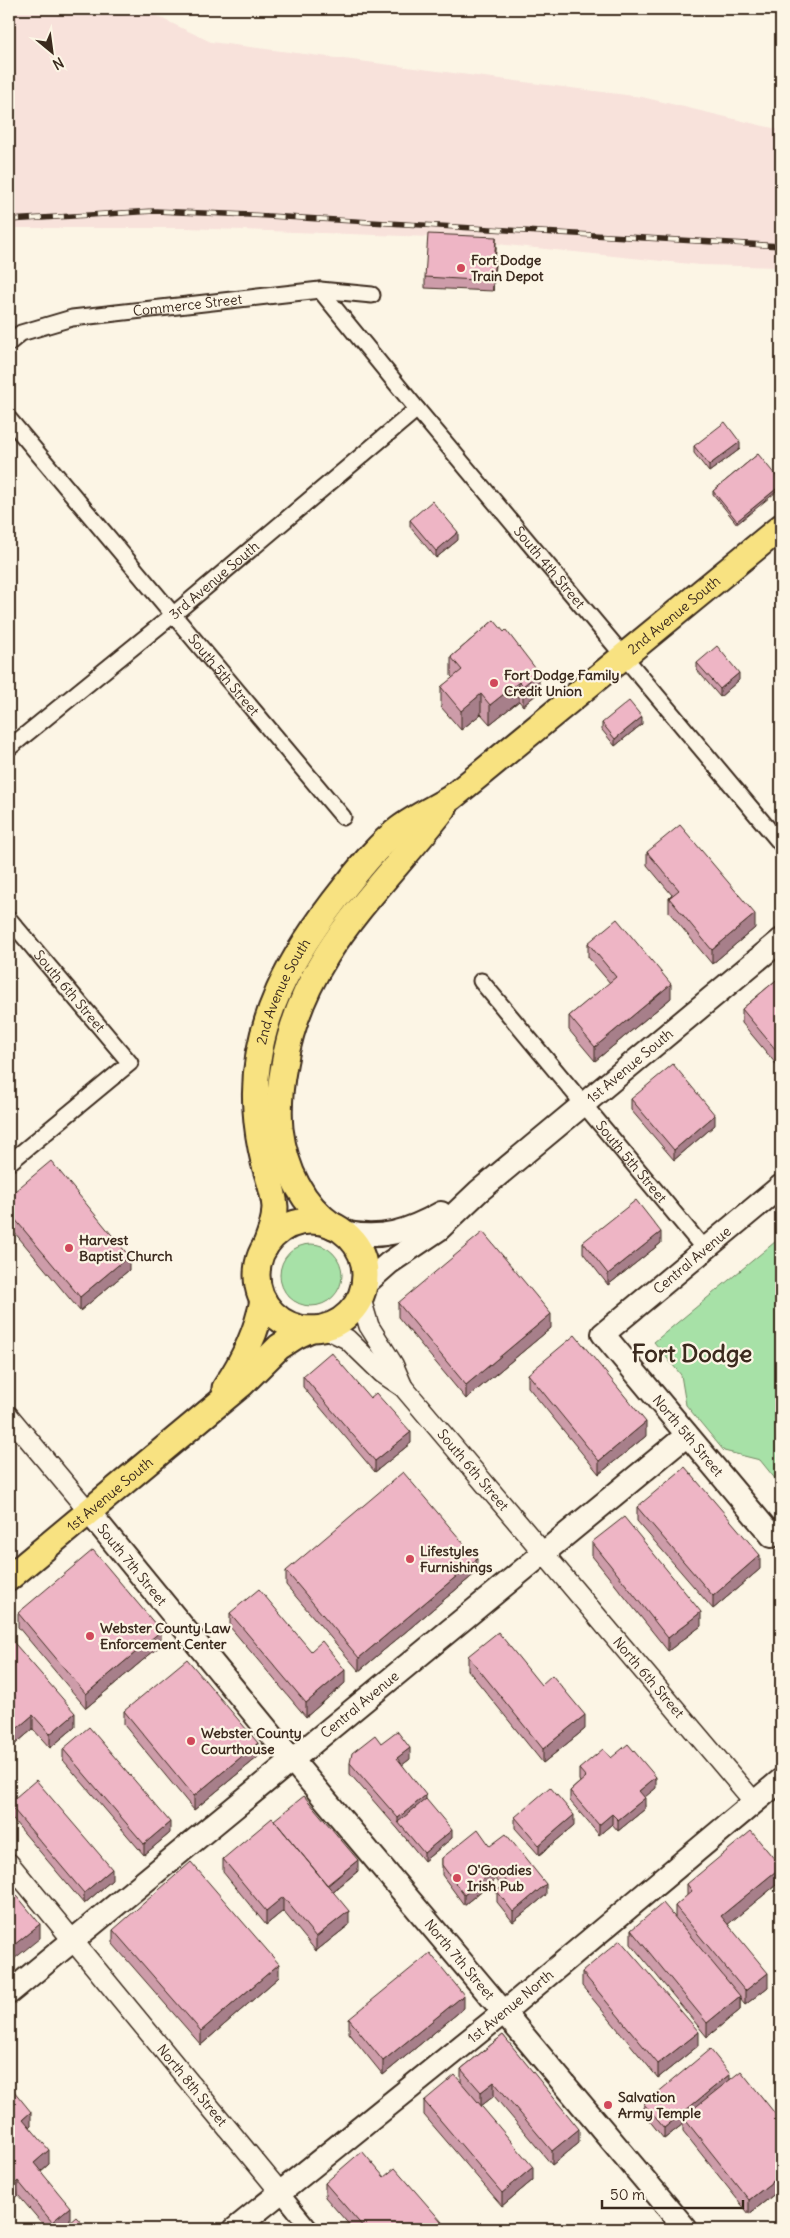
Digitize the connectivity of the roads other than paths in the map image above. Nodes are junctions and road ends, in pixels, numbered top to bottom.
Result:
1 (320, 290) junction
2 (372, 295) dead end
3 (9, 343) edge
4 (417, 409) junction
5 (9, 419) edge
6 (781, 527) edge
7 (174, 614) junction
8 (624, 655) junction
9 (9, 748) edge
10 (451, 798) junction
11 (343, 817) dead end
12 (781, 844) edge
13 (9, 920) edge
14 (781, 940) edge
15 (481, 981) dead end
16 (585, 1103) junction
17 (9, 1163) edge
18 (781, 1186) edge
19 (479, 1191) junction
20 (338, 1229) junction
21 (265, 1247) junction
22 (705, 1250) junction
23 (362, 1291) junction
24 (263, 1300) junction
25 (318, 1329) junction
26 (603, 1334) joint
27 (403, 1387) junction
28 (211, 1409) junction
29 (9, 1416) edge
30 (687, 1435) junction
31 (89, 1512) junction
32 (777, 1532) edge
33 (542, 1553) junction
34 (9, 1578) edge
35 (292, 1760) junction
36 (781, 1780) edge
37 (755, 1803) junction
38 (9, 1863) edge
39 (74, 1941) junction
40 (9, 1994) edge
41 (504, 2012) junction
42 (280, 2192) junction
43 (235, 2229) edge
44 (310, 2229) edge
45 (686, 2229) edge

1 - 2 street, Commerce Street
1 - 3 street, Commerce Street
1 - 4 street, South 4th Street
4 - 7 street, 3rd Avenue South
4 - 8 street, South 4th Street
5 - 7 street, South 5th Street
6 - 8 main road, 2nd Avenue South
7 - 9 street, 3rd Avenue South
7 - 11 street, South 5th Street
8 - 10 main road, 2nd Avenue South
8 - 12 street, South 4th Street
10 - 20 main road, 2nd Avenue South
10 - 21 main road, 2nd Avenue South
13 - 17 street, South 6th Street
14 - 16 main road, 1st Avenue South
15 - 16 street, South 5th Street
16 - 19 main road, 1st Avenue South
16 - 22 street, South 5th Street
18 - 22 main road, Central Avenue
19 - 20 main road, 1st Avenue South
19 - 23 main road, 1st Avenue South
20 - 21 main road, 1st Avenue South
20 - 23 main road
21 - 24 main road, 1st Avenue South
22 - 26 main road, Central Avenue
23 - 25 main road, 1st Avenue South
23 - 27 street, South 6th Street
24 - 25 main road, 1st Avenue South
24 - 28 main road, 1st Avenue South
25 - 27 street, South 6th Street
25 - 28 main road, 1st Avenue South
26 - 30 main road, North 5th Street
27 - 33 street, South 6th Street
28 - 31 main road, 1st Avenue South
29 - 31 street, South 7th Street
30 - 32 main road, North 5th Street
30 - 33 main road, Central Avenue
31 - 34 main road, 1st Avenue South
31 - 35 main road, South 7th Street
33 - 35 main road, Central Avenue
33 - 37 street, North 6th Street
35 - 39 main road, Central Avenue
35 - 41 main road, North 7th Street
36 - 37 main road, 1st Avenue North
37 - 41 main road, 1st Avenue North
38 - 39 street, North 8th Street
39 - 40 main road, Central Avenue
39 - 42 street, North 8th Street
41 - 42 main road, 1st Avenue North
41 - 45 main road, North 7th Street
42 - 43 main road, 1st Avenue North
42 - 44 street, North 8th Street

